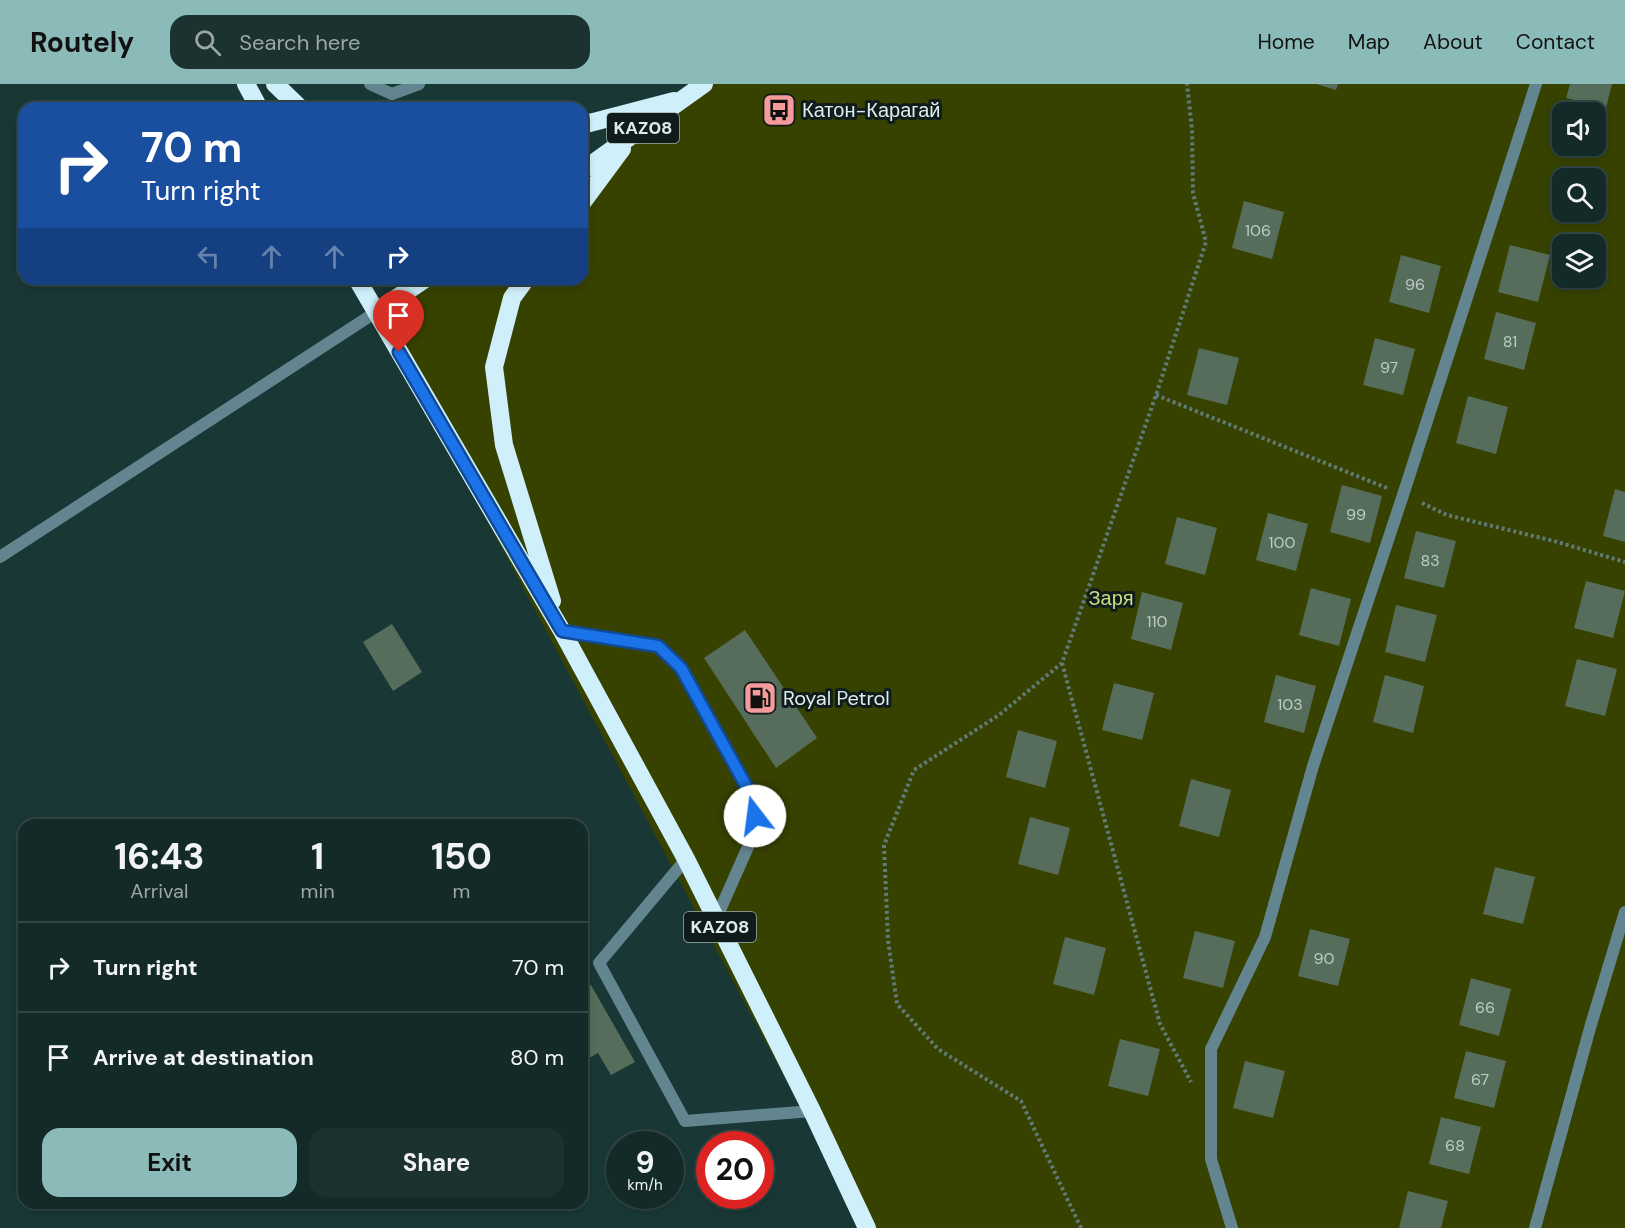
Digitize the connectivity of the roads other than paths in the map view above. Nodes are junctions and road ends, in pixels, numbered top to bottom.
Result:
1 (246, 84) edge
2 (275, 84) edge
3 (370, 84) edge
4 (419, 84) edge
5 (704, 84) edge
6 (1536, 84) edge
7 (684, 98) junction
8 (256, 102) edge
9 (294, 102) edge
10 (588, 122) edge
11 (632, 136) junction
12 (588, 167) edge
13 (588, 195) edge
14 (360, 285) edge
15 (416, 285) edge
16 (522, 285) edge
17 (376, 312) junction
18 (0, 557) edge
19 (562, 631) junction
20 (686, 859) junction
21 (1625, 912) edge
22 (716, 919) junction
23 (813, 1111) junction
24 (867, 1228) edge
25 (1232, 1228) edge
26 (1535, 1228) edge

1 - 8 highway
2 - 9 highway
3 - 4 street
5 - 7 highway, KAZ08
6 - 25 street
7 - 10 highway
7 - 11 highway, KAZ08
11 - 12 highway, KAZ08
11 - 13 highway
14 - 17 highway
15 - 17 highway
16 - 19 highway
17 - 18 street
17 - 19 highway, KAZ08
19 - 20 highway, KAZ08
19 - 22 street
20 - 22 highway, KAZ08
20 - 23 street
21 - 26 street
22 - 23 highway, KAZ08
23 - 24 highway, KAZ08

